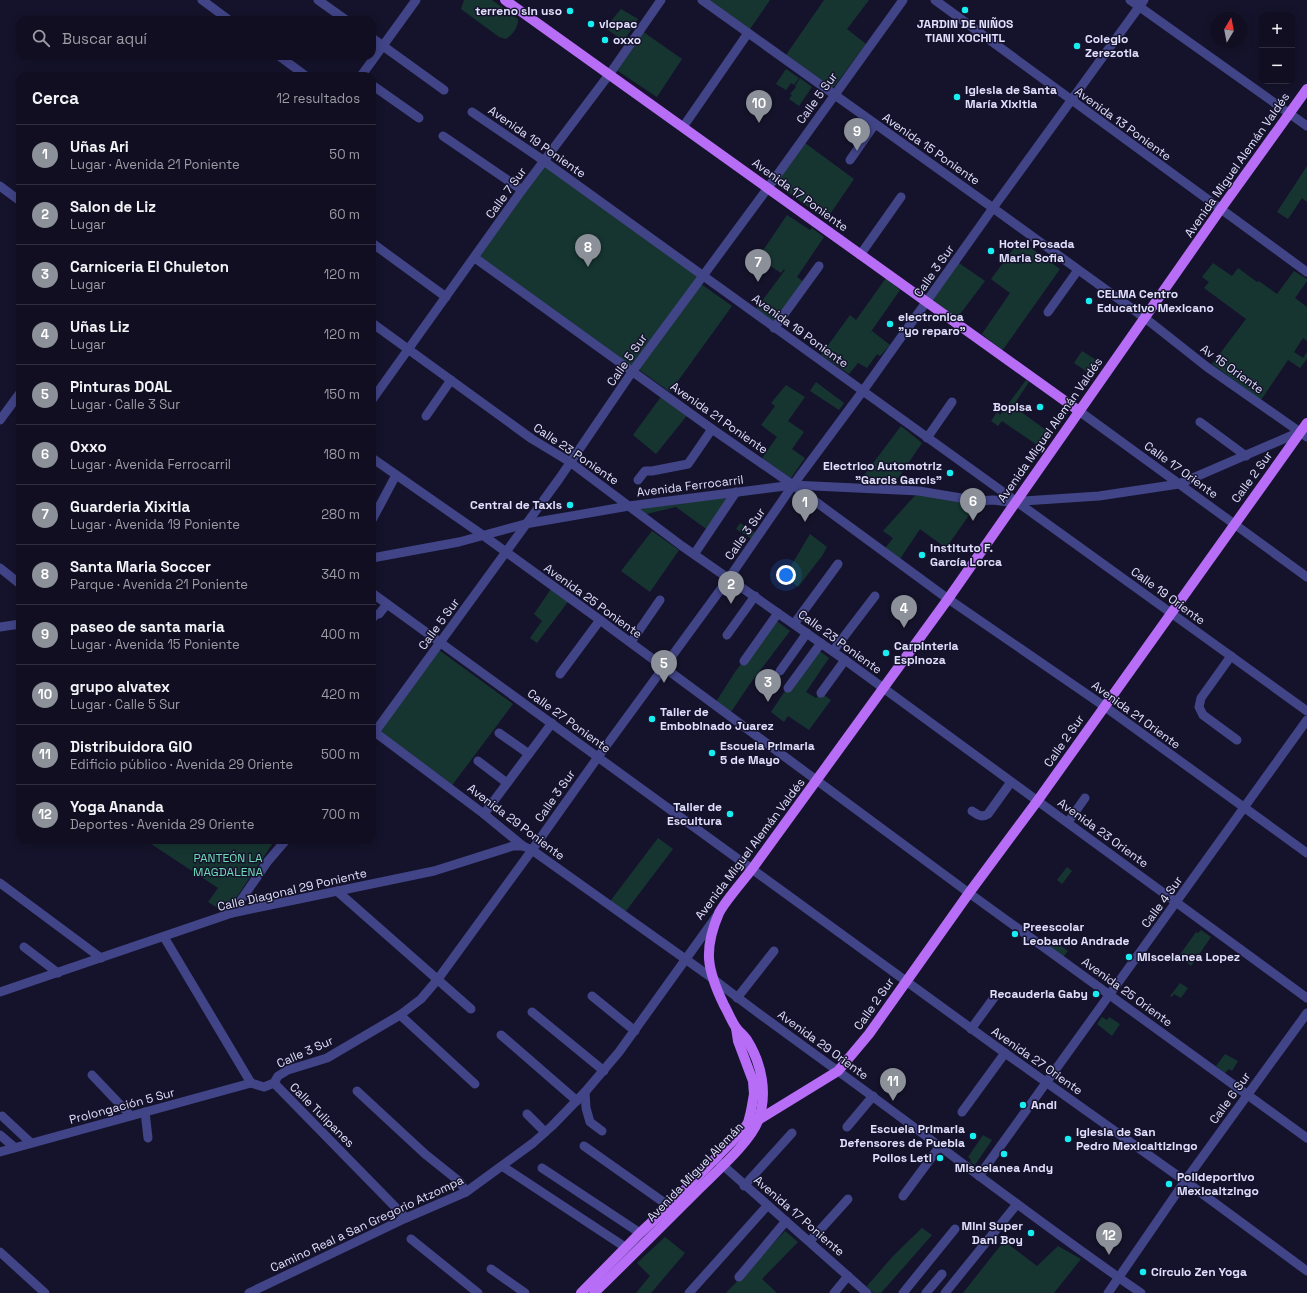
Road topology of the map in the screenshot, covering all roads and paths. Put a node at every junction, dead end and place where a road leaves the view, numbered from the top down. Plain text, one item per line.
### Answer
1 (202, 0) edge
2 (318, 0) edge
3 (416, 0) edge
4 (505, 0) edge
5 (661, 0) edge
6 (702, 0) edge
7 (903, 0) edge
8 (934, 0) edge
9 (1130, 0) edge
10 (1141, 3) edge
11 (224, 16) edge
12 (338, 16) edge
13 (748, 33) junction
14 (376, 41) edge
15 (382, 46) junction
16 (376, 55) edge
17 (284, 60) edge
18 (372, 60) edge
19 (301, 72) edge
20 (364, 72) edge
21 (609, 74) junction
22 (376, 88) edge
23 (1307, 89) edge
24 (444, 90) dead end
25 (834, 95) junction
26 (1071, 100) junction
27 (472, 112) dead end
28 (1290, 113) junction
29 (419, 118) dead end
30 (875, 124) junction
31 (1307, 126) edge
32 (683, 127) junction
33 (443, 136) dead end
34 (850, 160) dead end
35 (544, 161) junction
36 (0, 186) edge
37 (767, 188) junction
38 (522, 190) junction
39 (901, 197) dead end
40 (16, 198) edge
41 (993, 208) junction
42 (1220, 210) junction
43 (376, 246) edge
44 (860, 254) junction
45 (474, 258) junction
46 (819, 266) dead end
47 (1078, 270) junction
48 (1307, 272) edge
49 (702, 276) junction
50 (446, 297) junction
51 (927, 302) junction
52 (1048, 312) dead end
53 (1145, 318) junction
54 (376, 326) edge
55 (774, 328) junction
56 (409, 349) junction
57 (632, 372) junction
58 (451, 380) junction
59 (862, 392) junction
60 (376, 394) edge
61 (16, 399) edge
62 (952, 402) dead end
63 (1079, 411) junction
64 (426, 416) dead end
65 (0, 420) edge
66 (1200, 422) dead end
67 (1307, 423) edge
68 (712, 429) junction
69 (1305, 433) edge
70 (927, 438) junction
71 (1246, 456) junction
72 (376, 461) edge
73 (570, 462) junction
74 (396, 475) junction
75 (638, 480) dead end
76 (1179, 484) junction
77 (793, 485) junction
78 (736, 492) junction
79 (1015, 502) junction
80 (629, 506) junction
81 (376, 512) edge
82 (525, 524) junction
83 (1234, 524) junction
84 (484, 536) junction
85 (505, 552) junction
86 (695, 553) junction
87 (376, 557) edge
88 (838, 564) dead end
89 (0, 568) edge
90 (1307, 577) edge
91 (729, 578) junction
92 (16, 581) edge
93 (376, 596) edge
94 (755, 596) junction
95 (875, 596) dead end
96 (948, 599) junction
97 (660, 600) dead end
98 (384, 602) junction
99 (376, 608) edge
100 (778, 613) junction
101 (1171, 613) junction
102 (600, 620) junction
103 (794, 624) junction
104 (16, 625) edge
105 (0, 627) edge
106 (807, 633) junction
107 (727, 635) dead end
108 (440, 642) junction
109 (631, 642) junction
110 (821, 643) junction
111 (833, 651) junction
112 (1231, 656) junction
113 (845, 660) junction
114 (744, 661) dead end
115 (664, 667) junction
116 (780, 671) dead end
117 (560, 674) dead end
118 (788, 688) dead end
119 (883, 688) junction
120 (821, 693) dead end
121 (1104, 706) junction
122 (1307, 711) edge
123 (1307, 720) edge
124 (552, 723) junction
125 (376, 728) edge
126 (500, 733) dead end
127 (376, 734) edge
128 (1237, 740) dead end
129 (529, 754) junction
130 (598, 757) junction
131 (478, 761) dead end
132 (817, 780) junction
133 (1011, 782) junction
134 (507, 783) junction
135 (1085, 798) dead end
136 (1038, 800) junction
137 (1244, 808) junction
138 (972, 811) dead end
139 (484, 814) junction
140 (1068, 822) junction
141 (283, 844) edge
142 (523, 846) junction
143 (532, 850) junction
144 (1307, 853) edge
145 (752, 869) junction
146 (0, 883) edge
147 (337, 891) junction
148 (969, 893) junction
149 (1176, 902) junction
150 (720, 911) junction
151 (232, 913) junction
152 (164, 937) junction
153 (24, 947) dead end
154 (774, 951) dead end
155 (101, 958) junction
156 (685, 959) junction
157 (58, 973) junction
158 (712, 978) junction
159 (438, 979) junction
160 (906, 981) junction
161 (0, 992) edge
162 (1111, 994) junction
163 (996, 995) dead end
164 (592, 996) dead end
165 (737, 998) junction
166 (1307, 998) edge
167 (471, 1009) dead end
168 (532, 1012) dead end
169 (1307, 1013) edge
170 (400, 1015) junction
171 (736, 1028) junction
172 (971, 1029) junction
173 (635, 1031) junction
174 (501, 1035) dead end
175 (1005, 1053) junction
176 (604, 1071) junction
177 (838, 1071) junction
178 (92, 1075) dead end
179 (251, 1083) junction
180 (274, 1083) junction
181 (1047, 1083) junction
182 (475, 1084) dead end
183 (357, 1091) dead end
184 (585, 1092) junction
185 (1247, 1094) junction
186 (873, 1096) junction
187 (577, 1100) junction
188 (145, 1112) junction
189 (962, 1112) dead end
190 (527, 1114) dead end
191 (130, 1115) junction
192 (2, 1116) dead end
193 (758, 1120) junction
194 (748, 1123) junction
195 (847, 1127) dead end
196 (602, 1131) dead end
197 (546, 1132) junction
198 (792, 1133) dead end
199 (0, 1135) edge
200 (148, 1138) dead end
201 (1307, 1138) edge
202 (31, 1143) junction
203 (584, 1146) dead end
204 (940, 1146) junction
205 (14, 1147) junction
206 (0, 1152) edge
207 (719, 1162) junction
208 (502, 1166) junction
209 (542, 1168) dead end
210 (979, 1176) junction
211 (1185, 1181) junction
212 (744, 1186) junction
213 (466, 1192) junction
214 (904, 1196) dead end
215 (848, 1199) dead end
216 (1017, 1204) junction
217 (669, 1206) junction
218 (767, 1206) junction
219 (406, 1218) junction
220 (786, 1221) junction
221 (955, 1229) dead end
222 (640, 1233) junction
223 (411, 1239) dead end
224 (810, 1241) junction
225 (625, 1247) junction
226 (0, 1252) edge
227 (491, 1269) dead end
228 (1307, 1271) edge
229 (942, 1274) dead end
230 (848, 1276) junction
231 (739, 1277) dead end
232 (1119, 1278) junction
233 (864, 1292) edge
234 (45, 1293) edge
235 (249, 1293) edge
236 (478, 1293) edge
237 (525, 1293) edge
238 (581, 1293) edge
239 (594, 1293) edge
240 (689, 1293) edge
241 (834, 1293) edge
242 (903, 1293) edge
243 (926, 1293) edge
244 (945, 1293) edge
245 (1108, 1293) edge
246 (1142, 1293) edge

1 - 11 street
2 - 12 street
3 - 15 street
4 - 21 main road, Avenida 17 Poniente
5 - 21 street, Calle 7 Sur
6 - 13 street, Avenida 15 Poniente
7 - 25 street, Calle 5 Sur
8 - 26 street, Avenida 13 Poniente
9 - 10 street
10 - 26 street, Calle 3 Sur
10 - 28 street
13 - 25 street, Avenida 15 Poniente
13 - 32 street
14 - 15 street
15 - 16 street
15 - 24 street
17 - 19 street
18 - 20 street
21 - 32 main road, Avenida 17 Poniente
21 - 35 street, Calle 7 Sur
22 - 29 street
23 - 28 main road, Avenida Miguel Alemán Valdés
25 - 30 street, Avenida 15 Poniente
25 - 37 street, Calle 5 Sur
26 - 41 street, Calle 3 Sur
26 - 42 street, Avenida 13 Poniente
27 - 35 street, Avenida 19 Poniente
28 - 31 street
28 - 42 main road, Avenida Miguel Alemán Valdés
30 - 34 street
30 - 41 street, Avenida 15 Poniente
32 - 37 main road, Avenida 17 Poniente
33 - 38 street
35 - 38 street, Calle 7 Sur
35 - 49 street, Avenida 19 Poniente
36 - 40 street
37 - 44 main road, Avenida 17 Poniente
37 - 49 street, Calle 5 Sur
38 - 45 street, Calle 7 Sur
39 - 44 street
41 - 47 street, Avenida 15 Poniente
41 - 51 street, Calle 3 Sur
42 - 48 street, Avenida 13 Poniente
42 - 53 main road, Avenida Miguel Alemán Valdés
43 - 50 street
44 - 51 main road, Avenida 17 Poniente
45 - 50 street, Calle 7 Sur
45 - 57 street, Avenida 21 Poniente
46 - 55 street
47 - 52 street
47 - 53 street, Avenida 15 Poniente
49 - 55 street, Avenida 19 Poniente
49 - 57 street, Calle 5 Sur
50 - 56 street, Calle 7 Sur
51 - 59 street, Calle 3 Sur
51 - 63 main road, Avenida 17 Poniente
53 - 63 main road, Avenida Miguel Alemán Valdés
53 - 69 street, Av 15 Oriente
54 - 56 street, Calle 23 Poniente
55 - 59 street, Avenida 19 Poniente
56 - 58 street, Calle 23 Poniente
56 - 60 street, Calle 7 Sur
57 - 68 street, Avenida 21 Poniente
57 - 73 street, Calle 5 Sur
58 - 64 street
58 - 73 street, Calle 23 Poniente
59 - 70 street, Avenida 19 Poniente
59 - 77 street, Calle 3 Sur
61 - 65 street
62 - 70 street
63 - 76 street, Calle 17 Oriente
63 - 79 main road, Avenida Miguel Alemán Valdés
66 - 71 street
67 - 69 main road, Calle 2 Sur
68 - 75 street
68 - 77 street, Avenida 21 Poniente
69 - 71 street, Avenida Ferrocarril
69 - 83 main road, Calle 2 Sur
70 - 79 street, Avenida 19 Poniente
71 - 76 street, Avenida Ferrocarril
72 - 74 street, Avenida 25 Poniente
73 - 80 street, Calle 23 Poniente
73 - 82 street, Calle 5 Sur
74 - 81 street
74 - 84 street, Avenida 25 Poniente
76 - 79 street, Avenida Ferrocarril
76 - 83 street, Calle 17 Oriente
77 - 78 street, Avenida Ferrocarril
77 - 79 street, Avenida Ferrocarril
77 - 91 street, Calle 3 Sur
77 - 96 street, Avenida 21 Poniente
78 - 80 street, Avenida Ferrocarril
78 - 86 street
79 - 96 main road, Avenida Miguel Alemán Valdés
79 - 101 street, Calle 19 Oriente
80 - 82 street, Avenida Ferrocarril
80 - 86 street, Calle 23 Poniente
82 - 84 street, Avenida Ferrocarril
82 - 85 street, Calle 5 Sur
83 - 90 street, Calle 17 Oriente
83 - 101 main road, Calle 2 Sur
84 - 85 street, Avenida 25 Poniente
84 - 87 street, Avenida Ferrocarril
85 - 102 street, Avenida 25 Poniente
85 - 108 street, Calle 5 Sur
86 - 91 street, Calle 23 Poniente
88 - 103 street
89 - 92 street
91 - 94 street, Calle 23 Poniente
91 - 115 street, Calle 3 Sur
93 - 98 street, Calle 27 Poniente
94 - 100 street, Calle 23 Poniente
94 - 107 street
95 - 111 street
96 - 119 main road, Avenida Miguel Alemán Valdés
96 - 121 street, Avenida 21 Oriente
97 - 109 street
98 - 99 street
98 - 108 street, Calle 27 Poniente
100 - 103 street, Calle 23 Poniente
100 - 114 street
101 - 112 street, Calle 19 Oriente
101 - 121 main road, Calle 2 Sur
102 - 109 street, Avenida 25 Poniente
102 - 117 street
103 - 106 street, Calle 23 Poniente
104 - 105 street
106 - 110 street, Calle 23 Poniente
106 - 116 street
108 - 124 street, Calle 27 Poniente
108 - 125 street, Calle 5 Sur
109 - 115 street, Avenida 25 Poniente
110 - 111 street, Calle 23 Poniente
110 - 118 street
111 - 113 street, Calle 23 Poniente
112 - 122 street, Calle 19 Oriente
112 - 128 street
113 - 119 street, Calle 23 Poniente
113 - 120 street
115 - 130 street, Calle 3 Sur
115 - 132 street, Avenida 25 Poniente
119 - 132 main road, Avenida Miguel Alemán Valdés
119 - 133 street, Avenida 23 Oriente
121 - 136 main road, Calle 2 Sur
121 - 137 street, Avenida 21 Oriente
123 - 137 street, Calle 4 Sur
124 - 129 street
124 - 130 street, Calle 27 Poniente
126 - 129 street
127 - 139 street, Avenida 29 Poniente
129 - 134 street
130 - 143 street, Calle 3 Sur
130 - 145 street, Calle 27 Poniente
131 - 134 street
132 - 145 main road, Avenida Miguel Alemán Valdés
132 - 148 street, Avenida 25 Oriente
133 - 136 street, Avenida 23 Oriente
133 - 138 street
134 - 139 street
135 - 140 street
136 - 140 street, Avenida 23 Oriente
136 - 148 main road, Calle 2 Sur
137 - 144 street, Avenida 21 Oriente
137 - 149 street, Calle 4 Sur
139 - 142 street, Avenida 29 Poniente
140 - 149 street, Avenida 23 Oriente
141 - 151 street
142 - 143 street, Avenida 29 Poniente
142 - 147 street, Calle Diagonal 29 Poniente
143 - 156 street, Avenida 29 Poniente
143 - 159 street, Calle 3 Sur
145 - 150 main road, Avenida Miguel Alemán Valdés
145 - 160 street, Avenida 27 Oriente
146 - 155 street
147 - 151 street, Calle Diagonal 29 Poniente
147 - 159 street
148 - 160 main road, Calle 2 Sur
148 - 162 street, Avenida 25 Oriente
149 - 162 street, Calle 4 Sur
149 - 166 street, Avenida 23 Oriente
150 - 156 street, Avenida Miguel Alemán Valdés
150 - 158 main road, Avenida Miguel Alemán
151 - 152 street, Calle Diagonal 29 Poniente
152 - 155 street, Calle Diagonal 29 Poniente
152 - 179 street
153 - 157 street
154 - 165 street
155 - 157 street, Calle Diagonal 29 Poniente
156 - 158 street, Avenida 29 Oriente
156 - 173 street, Camino Real a San Gregorio Atzompa
157 - 161 street, Calle Diagonal 29 Poniente
158 - 165 street, Avenida 29 Oriente
158 - 171 main road, Avenida Miguel Alemán
159 - 167 street
159 - 170 street, Calle 3 Sur
160 - 172 street, Avenida 27 Oriente
160 - 177 main road, Calle 2 Sur
162 - 181 street, Calle 4 Sur
162 - 185 street, Avenida 25 Oriente
163 - 172 street
164 - 173 street
165 - 177 street, Avenida 29 Oriente
168 - 176 street
169 - 185 street, Calle 6 Sur
170 - 180 street, Calle 3 Sur
170 - 182 street
171 - 193 main road, Avenida Miguel Alemán
171 - 194 main road, Avenida Miguel Alemán
172 - 175 street, Avenida 27 Oriente
173 - 176 street, Camino Real a San Gregorio Atzompa
174 - 187 street
175 - 181 street, Avenida 27 Oriente
175 - 189 street
176 - 184 street, Camino Real a San Gregorio Atzompa
177 - 186 street, Avenida 29 Oriente
177 - 193 main road, Calle 2 Sur
178 - 191 street
179 - 180 street, Calle Tulipanes
179 - 188 street, Prolongación 5 Sur
180 - 219 street, Calle Tulipanes
181 - 210 street, Calle 4 Sur
181 - 211 street, Avenida 27 Oriente
183 - 213 street
184 - 187 street, Camino Real a San Gregorio Atzompa
184 - 196 street
185 - 201 street, Avenida 25 Oriente
185 - 211 street, Calle 6 Sur
186 - 195 street
186 - 204 street, Avenida 29 Oriente
187 - 197 street, Camino Real a San Gregorio Atzompa
188 - 191 street, Prolongación 5 Sur
188 - 200 street
190 - 197 street
191 - 202 street, Prolongación 5 Sur
192 - 202 street
193 - 194 main road, Calle 2 Sur
193 - 207 main road, Avenida Miguel Alemán
194 - 207 main road, Avenida Miguel Alemán
197 - 208 street, Camino Real a San Gregorio Atzompa
198 - 212 street
199 - 205 street
202 - 205 street, Prolongación 5 Sur
203 - 217 street
204 - 210 street, Avenida 29 Oriente
204 - 214 street
205 - 206 street, Prolongación 5 Sur
207 - 212 street, Avenida 17 Poniente
207 - 217 main road, Avenida Miguel Alemán
207 - 239 main road, Avenida Miguel Alemán
208 - 213 street, Camino Real a San Gregorio Atzompa
208 - 225 street
209 - 222 street
210 - 216 street, Avenida 29 Oriente
211 - 228 street, Avenida 27 Oriente
211 - 232 street, Calle 6 Sur
212 - 218 street, Avenida 17 Poniente
213 - 219 street, Camino Real a San Gregorio Atzompa
215 - 224 street
216 - 232 street, Avenida 29 Oriente
216 - 244 street
217 - 222 main road, Avenida Miguel Alemán
218 - 220 street, Avenida 17 Poniente
218 - 240 street
219 - 235 street, Camino Real a San Gregorio Atzompa
220 - 224 street, Avenida 17 Poniente
220 - 231 street
221 - 242 street
222 - 225 main road, Avenida Miguel Alemán
223 - 236 street
224 - 230 street, Avenida 17 Poniente
225 - 238 main road, Avenida Miguel Alemán
226 - 234 street
227 - 237 street
229 - 243 street
230 - 233 street, Avenida 17 Poniente
230 - 241 street
232 - 245 street, Calle 6 Sur
232 - 246 street, Avenida 29 Oriente

